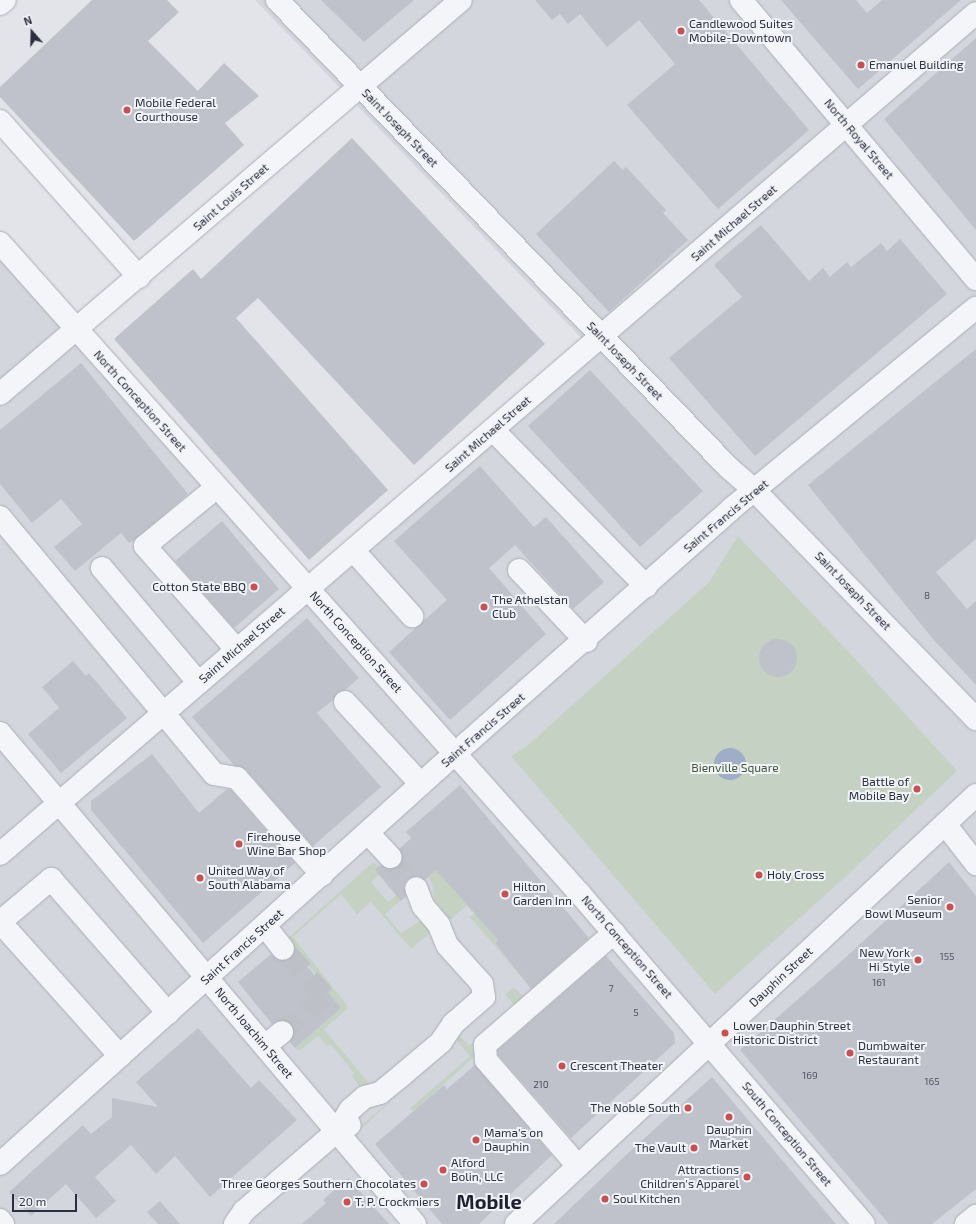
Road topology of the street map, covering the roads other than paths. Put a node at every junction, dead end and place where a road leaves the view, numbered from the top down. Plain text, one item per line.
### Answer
1 (5, 0) edge
2 (277, 0) edge
3 (461, 0) edge
4 (741, 0) edge
5 (0, 4) edge
6 (976, 13) edge
7 (359, 86) junction
8 (0, 122) edge
9 (847, 125) junction
10 (0, 243) edge
11 (139, 276) junction
12 (976, 279) edge
13 (976, 308) edge
14 (76, 329) junction
15 (602, 337) junction
16 (0, 394) edge
17 (493, 430) junction
18 (217, 487) junction
19 (755, 490) junction
20 (0, 517) edge
21 (353, 550) junction
22 (102, 568) dead end
23 (519, 570) dead end
24 (646, 586) junction
25 (307, 588) junction
26 (412, 616) dead end
27 (586, 641) junction
28 (237, 650) junction
29 (198, 683) junction
30 (345, 702) dead end
31 (164, 713) junction
32 (976, 718) edge
33 (0, 733) edge
34 (455, 754) junction
35 (421, 784) junction
36 (976, 795) edge
37 (60, 803) junction
38 (945, 824) junction
39 (368, 833) junction
40 (0, 854) edge
41 (390, 857) tunnel mouth
42 (976, 864) edge
43 (322, 875) junction
44 (416, 888) tunnel mouth
45 (265, 926) junction
46 (614, 933) junction
47 (284, 949) tunnel mouth
48 (207, 978) junction
49 (168, 1013) junction
50 (282, 1032) tunnel mouth
51 (710, 1043) junction
52 (265, 1046) junction
53 (120, 1056) junction
54 (337, 1131) junction
55 (0, 1164) edge
56 (578, 1166) junction
57 (976, 1216) edge
58 (0, 1220) edge
59 (3, 1224) edge
60 (235, 1224) edge
61 (415, 1224) edge
62 (516, 1224) edge
63 (864, 1224) edge
64 (966, 1224) edge

1 - 5 street
2 - 7 street, Saint Joseph Street
3 - 7 street, Saint Louis Street
4 - 9 street, North Royal Street
6 - 9 street, Saint Michael Street
7 - 11 street, Saint Louis Street
7 - 15 street, Saint Joseph Street
8 - 11 street
9 - 12 street, North Royal Street
9 - 15 street, Saint Michael Street
10 - 14 street, North Conception Street
11 - 14 street, Saint Louis Street
13 - 19 street, Saint Francis Street
14 - 16 street, Saint Louis Street
14 - 18 street, North Conception Street
15 - 17 street, Saint Michael Street
15 - 19 street, Saint Joseph Street
17 - 21 street, Saint Michael Street
17 - 24 street
18 - 25 street, North Conception Street
18 - 28 street
19 - 24 street, Saint Francis Street
19 - 32 street, Saint Joseph Street
20 - 31 street
21 - 25 street, Saint Michael Street
21 - 26 street
22 - 29 street
23 - 27 street
24 - 27 street, Saint Francis Street
25 - 28 street, Saint Michael Street
25 - 34 street, North Conception Street
27 - 34 street, Saint Francis Street
28 - 29 street, Saint Michael Street
29 - 31 street, Saint Michael Street
30 - 35 street
31 - 37 street, Saint Michael Street
31 - 43 street
33 - 37 street, North Joachim Street
34 - 35 street, Saint Francis Street
34 - 46 street, North Conception Street
35 - 39 street, Saint Francis Street
36 - 38 street, Dauphin Street
37 - 40 street, Saint Michael Street
37 - 48 street, North Joachim Street
38 - 42 street
38 - 51 street, Dauphin Street
39 - 41 street
39 - 43 street, Saint Francis Street
43 - 45 street, Saint Francis Street
44 - 54 street
45 - 47 street
45 - 48 street, Saint Francis Street
46 - 51 street, North Conception Street
46 - 56 street
48 - 49 street, Saint Francis Street
48 - 52 street, North Joachim Street
49 - 53 street, Saint Francis Street
49 - 53 street
50 - 52 street
51 - 56 street, Dauphin Street
51 - 63 street, South Conception Street
52 - 54 street, North Joachim Street
53 - 55 street, Saint Francis Street
54 - 60 street
54 - 61 street, North Joachim Street
56 - 62 street, Dauphin Street
57 - 64 street
58 - 59 street

